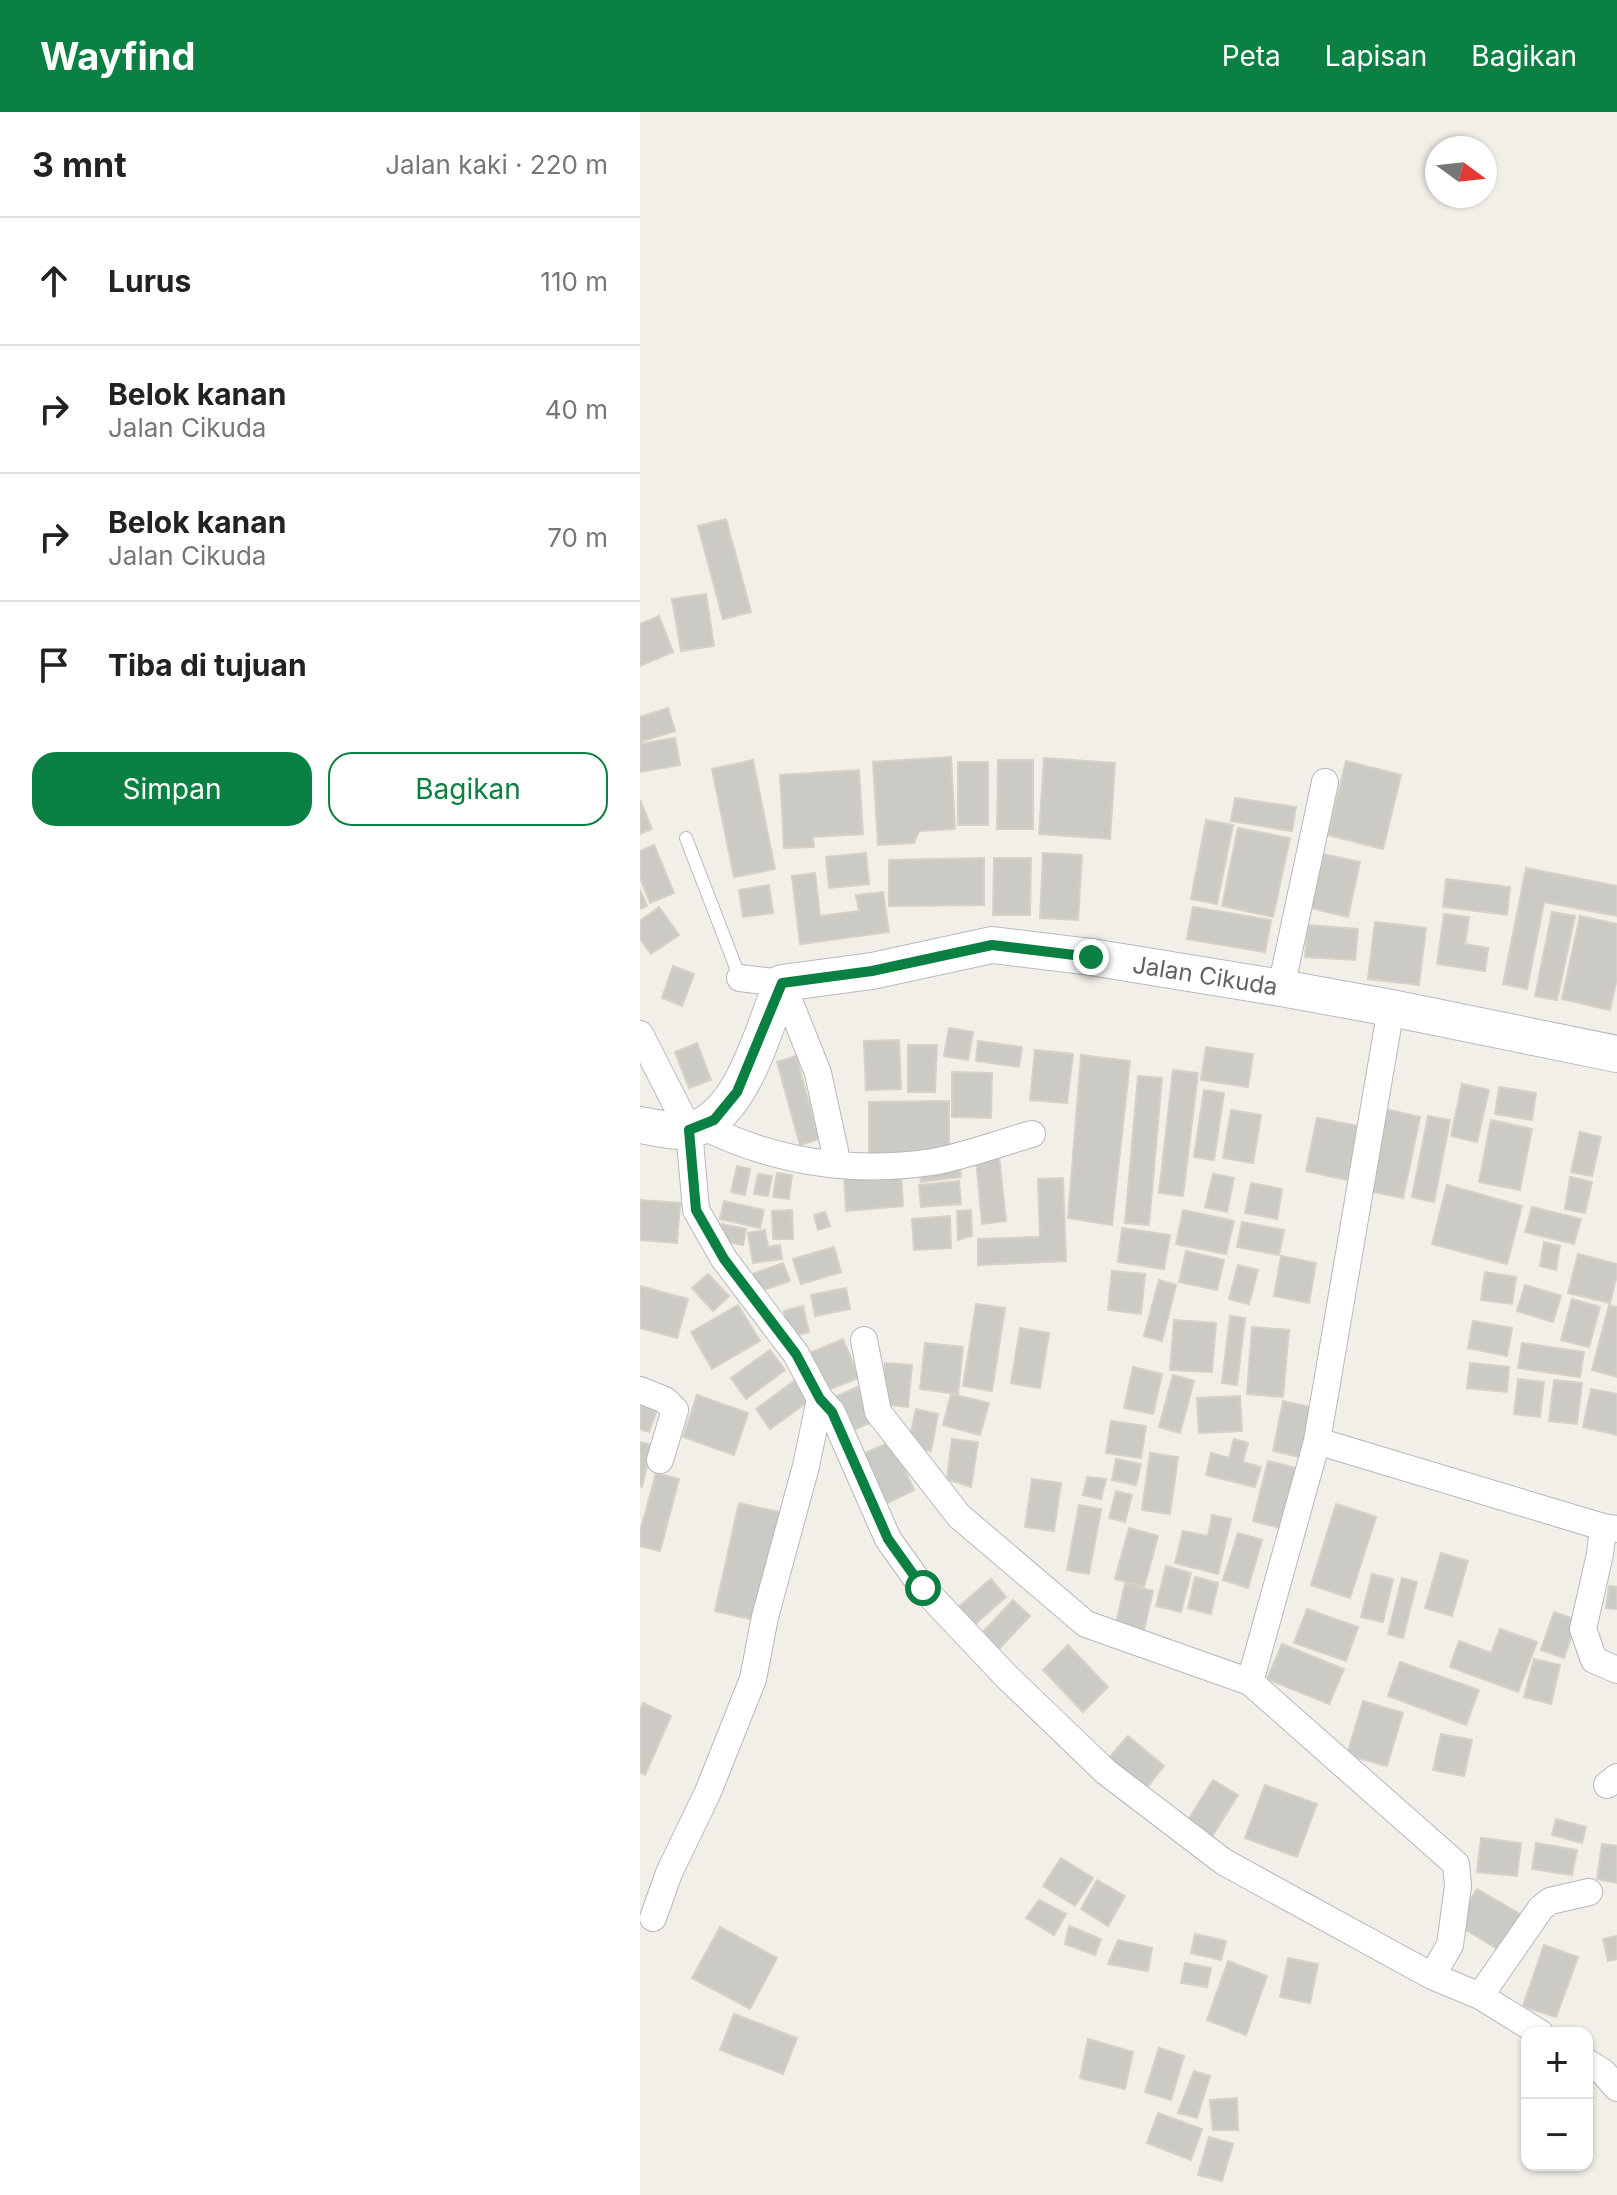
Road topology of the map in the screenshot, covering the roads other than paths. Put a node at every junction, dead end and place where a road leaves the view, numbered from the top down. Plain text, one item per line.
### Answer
1 (1325, 782) dead end
2 (686, 838) dead end
3 (740, 978) joint
4 (782, 983) junction
5 (1281, 988) junction
6 (1391, 1008) junction
7 (640, 1034) edge
8 (1617, 1054) edge
9 (640, 1125) edge
10 (695, 1128) junction
11 (1032, 1134) dead end
12 (835, 1151) dead end
13 (864, 1340) dead end
14 (640, 1390) edge
15 (820, 1399) junction
16 (1317, 1441) junction
17 (660, 1460) dead end
18 (1610, 1528) edge
19 (1617, 1670) edge
20 (1250, 1682) junction
21 (1589, 1892) dead end
22 (653, 1918) dead end
23 (1432, 1976) junction
24 (1480, 1996) junction
25 (1530, 2027) edge
26 (1593, 2066) edge
27 (1617, 2088) edge

1 - 5 street
2 - 3 lane
3 - 4 street
4 - 5 street, Jalan Cikuda
4 - 10 street
4 - 12 street
5 - 6 street, Jalan Cikuda
6 - 8 street, Jalan Cikuda
6 - 16 street
7 - 10 street
9 - 10 street
10 - 11 street
10 - 15 street
13 - 20 street
14 - 17 street
15 - 22 street
15 - 23 street
16 - 18 street
16 - 20 street
18 - 19 street
20 - 23 street
21 - 24 street
23 - 24 street
24 - 25 street
26 - 27 street

